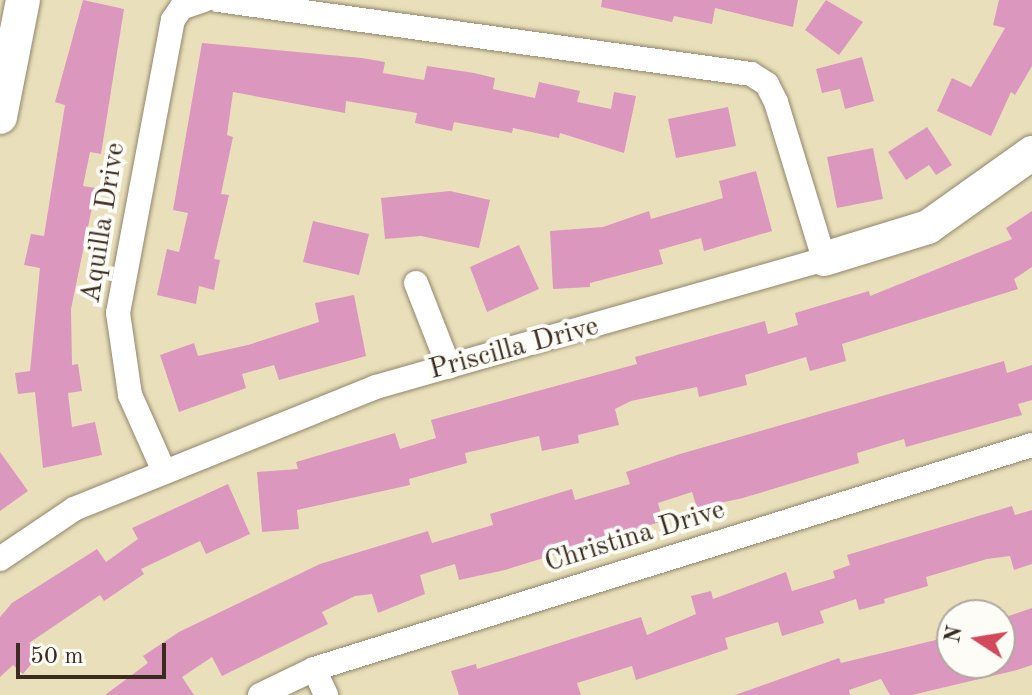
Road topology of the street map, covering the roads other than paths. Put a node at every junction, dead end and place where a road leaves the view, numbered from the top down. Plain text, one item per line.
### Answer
1 (23, 0) edge
2 (204, 0) edge
3 (218, 0) edge
4 (0, 117) edge
5 (1032, 153) edge
6 (824, 259) junction
7 (416, 283) dead end
8 (449, 367) junction
9 (1032, 445) edge
10 (163, 469) junction
11 (0, 559) edge
12 (314, 669) junction
13 (260, 695) edge
14 (326, 695) edge

1 - 4 street
2 - 10 street, Aquilla Drive
3 - 6 street
5 - 6 street, Priscilla Drive
6 - 8 street, Priscilla Drive
7 - 8 street
8 - 10 street, Priscilla Drive
9 - 12 street, Christina Drive
10 - 11 street, Priscilla Drive
12 - 13 street, Christina Drive
12 - 14 street

